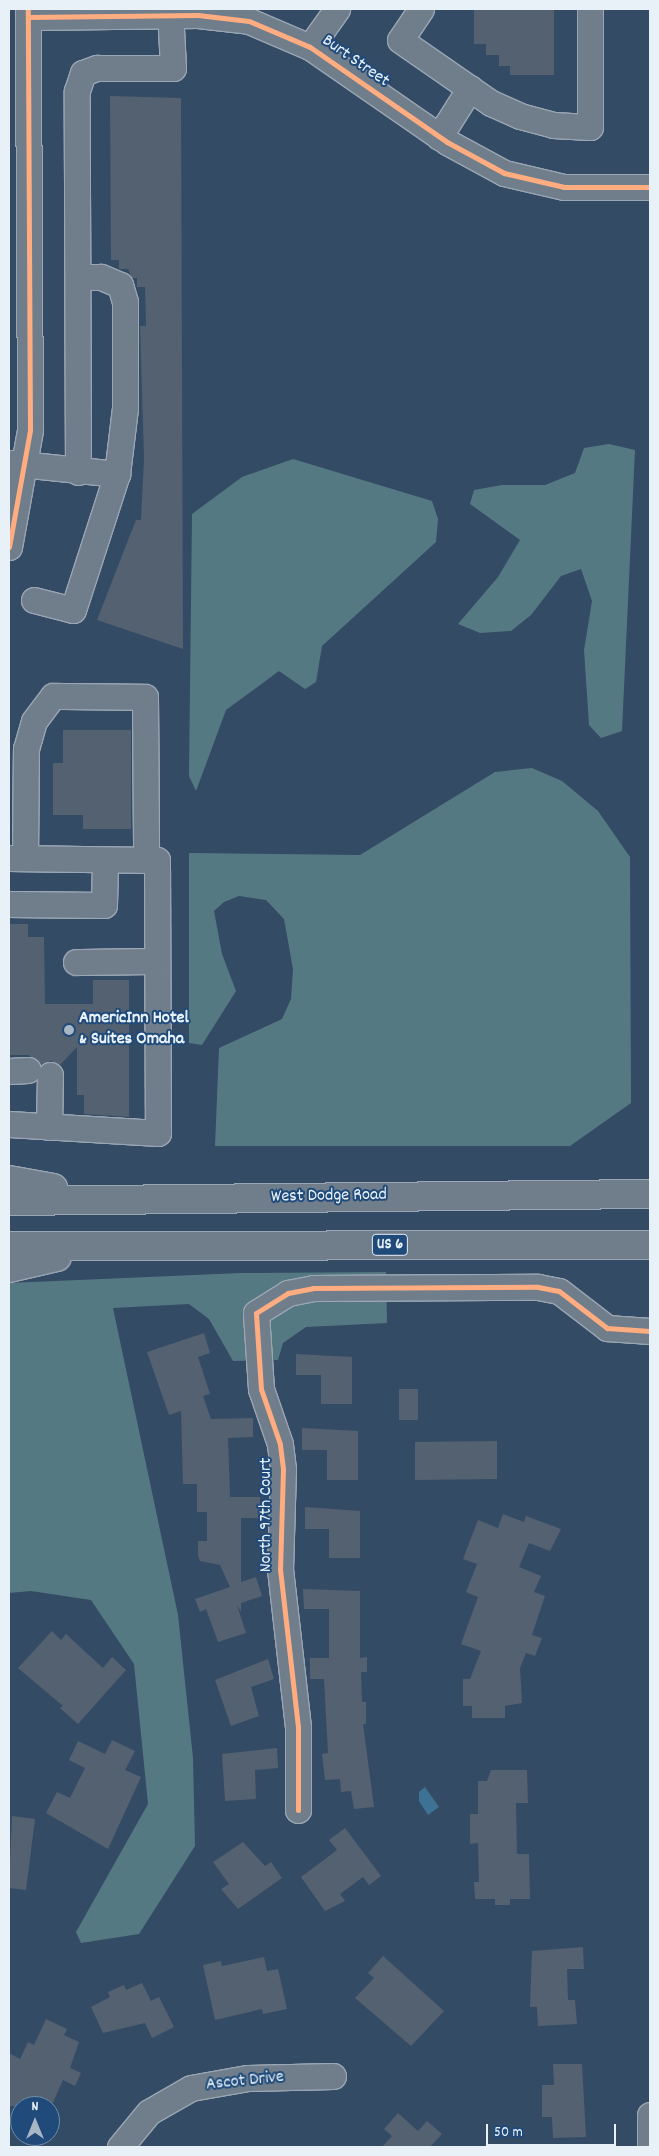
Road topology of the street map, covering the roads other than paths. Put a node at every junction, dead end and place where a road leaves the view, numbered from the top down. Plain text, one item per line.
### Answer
1 (336, 9) edge
2 (421, 9) edge
3 (590, 9) edge
4 (170, 12) edge
5 (222, 12) edge
6 (28, 13) edge
7 (310, 48) junction
8 (470, 88) junction
9 (440, 137) junction
10 (650, 187) edge
11 (78, 277) junction
12 (14, 467) edge
13 (78, 472) junction
14 (117, 474) junction
15 (9, 547) edge
16 (34, 600) dead end
17 (17, 858) edge
18 (105, 860) junction
19 (146, 860) junction
20 (9, 904) edge
21 (157, 961) junction
22 (76, 962) dead end
23 (29, 1072) edge
24 (9, 1124) edge
25 (49, 1126) junction
26 (9, 1180) edge
27 (650, 1194) edge
28 (131, 1199) junction
29 (9, 1201) edge
30 (650, 1245) edge
31 (9, 1246) edge
32 (130, 1246) junction
33 (9, 1268) edge
34 (650, 1332) edge
35 (298, 1810) dead end
36 (333, 2076) dead end
37 (650, 2115) edge
38 (120, 2147) edge
39 (650, 2147) edge

1 - 7 street
2 - 8 street
3 - 8 street
4 - 5 street, Burt Street
4 - 6 street, Burt Street
4 - 11 street
5 - 7 street, Burt Street
6 - 12 street
7 - 9 street, Burt Street
8 - 9 street
9 - 10 street, Burt Street
11 - 13 street
11 - 14 street
12 - 13 street
12 - 15 street
13 - 14 street
14 - 16 street
17 - 18 street
17 - 19 street
18 - 19 street
18 - 20 street
19 - 21 street
21 - 22 street
21 - 25 street
23 - 25 street
24 - 25 street
26 - 28 highway
27 - 28 highway, West Dodge Road
28 - 29 highway, West Dodge Road
30 - 32 highway, US 6
31 - 32 highway, US 6
32 - 33 highway
34 - 35 street, North 97th Court
36 - 38 street, Ascot Drive
37 - 39 street

